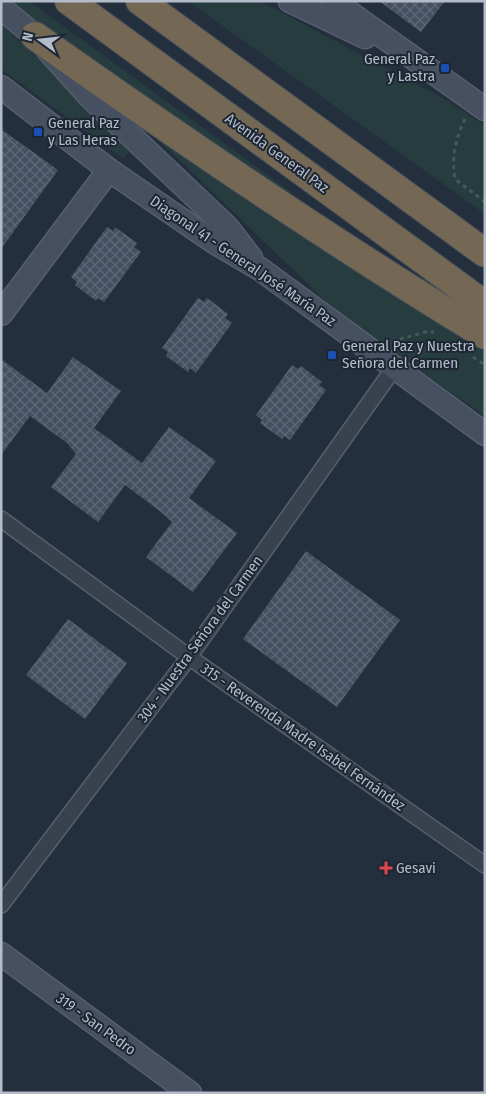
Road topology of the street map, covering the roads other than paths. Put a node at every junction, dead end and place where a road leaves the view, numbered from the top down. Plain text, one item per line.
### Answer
1 (69, 1) edge
2 (140, 1) edge
3 (290, 1) edge
4 (333, 1) edge
5 (1, 8) edge
6 (35, 36) junction
7 (412, 58) junction
8 (1, 87) edge
9 (479, 105) edge
10 (109, 170) junction
11 (485, 253) edge
12 (260, 269) junction
13 (485, 304) edge
14 (1, 314) edge
15 (485, 335) edge
16 (394, 368) junction
17 (485, 434) edge
18 (1, 519) edge
19 (189, 656) junction
20 (485, 865) edge
21 (1, 905) edge
22 (1, 954) edge
23 (190, 1093) edge

1 - 13 highway, Avenida General Paz
2 - 11 highway
3 - 7 street
4 - 7 street
5 - 6 street
6 - 12 street
6 - 15 highway
7 - 9 street
8 - 10 street, Diagonal 41 - General José María Paz
10 - 12 street, Diagonal 41 - General José María Paz
10 - 14 street
12 - 16 street, Diagonal 41 - General José María Paz
16 - 17 street, Diagonal 41 - General José María Paz
16 - 19 street, 304 - Nuestra Señora del Carmen
18 - 19 street, 315 - Reverenda Madre Isabel Fernández
19 - 20 street, 315 - Reverenda Madre Isabel Fernández
19 - 21 street, 304 - Nuestra Señora del Carmen
22 - 23 street, 319 - San Pedro

